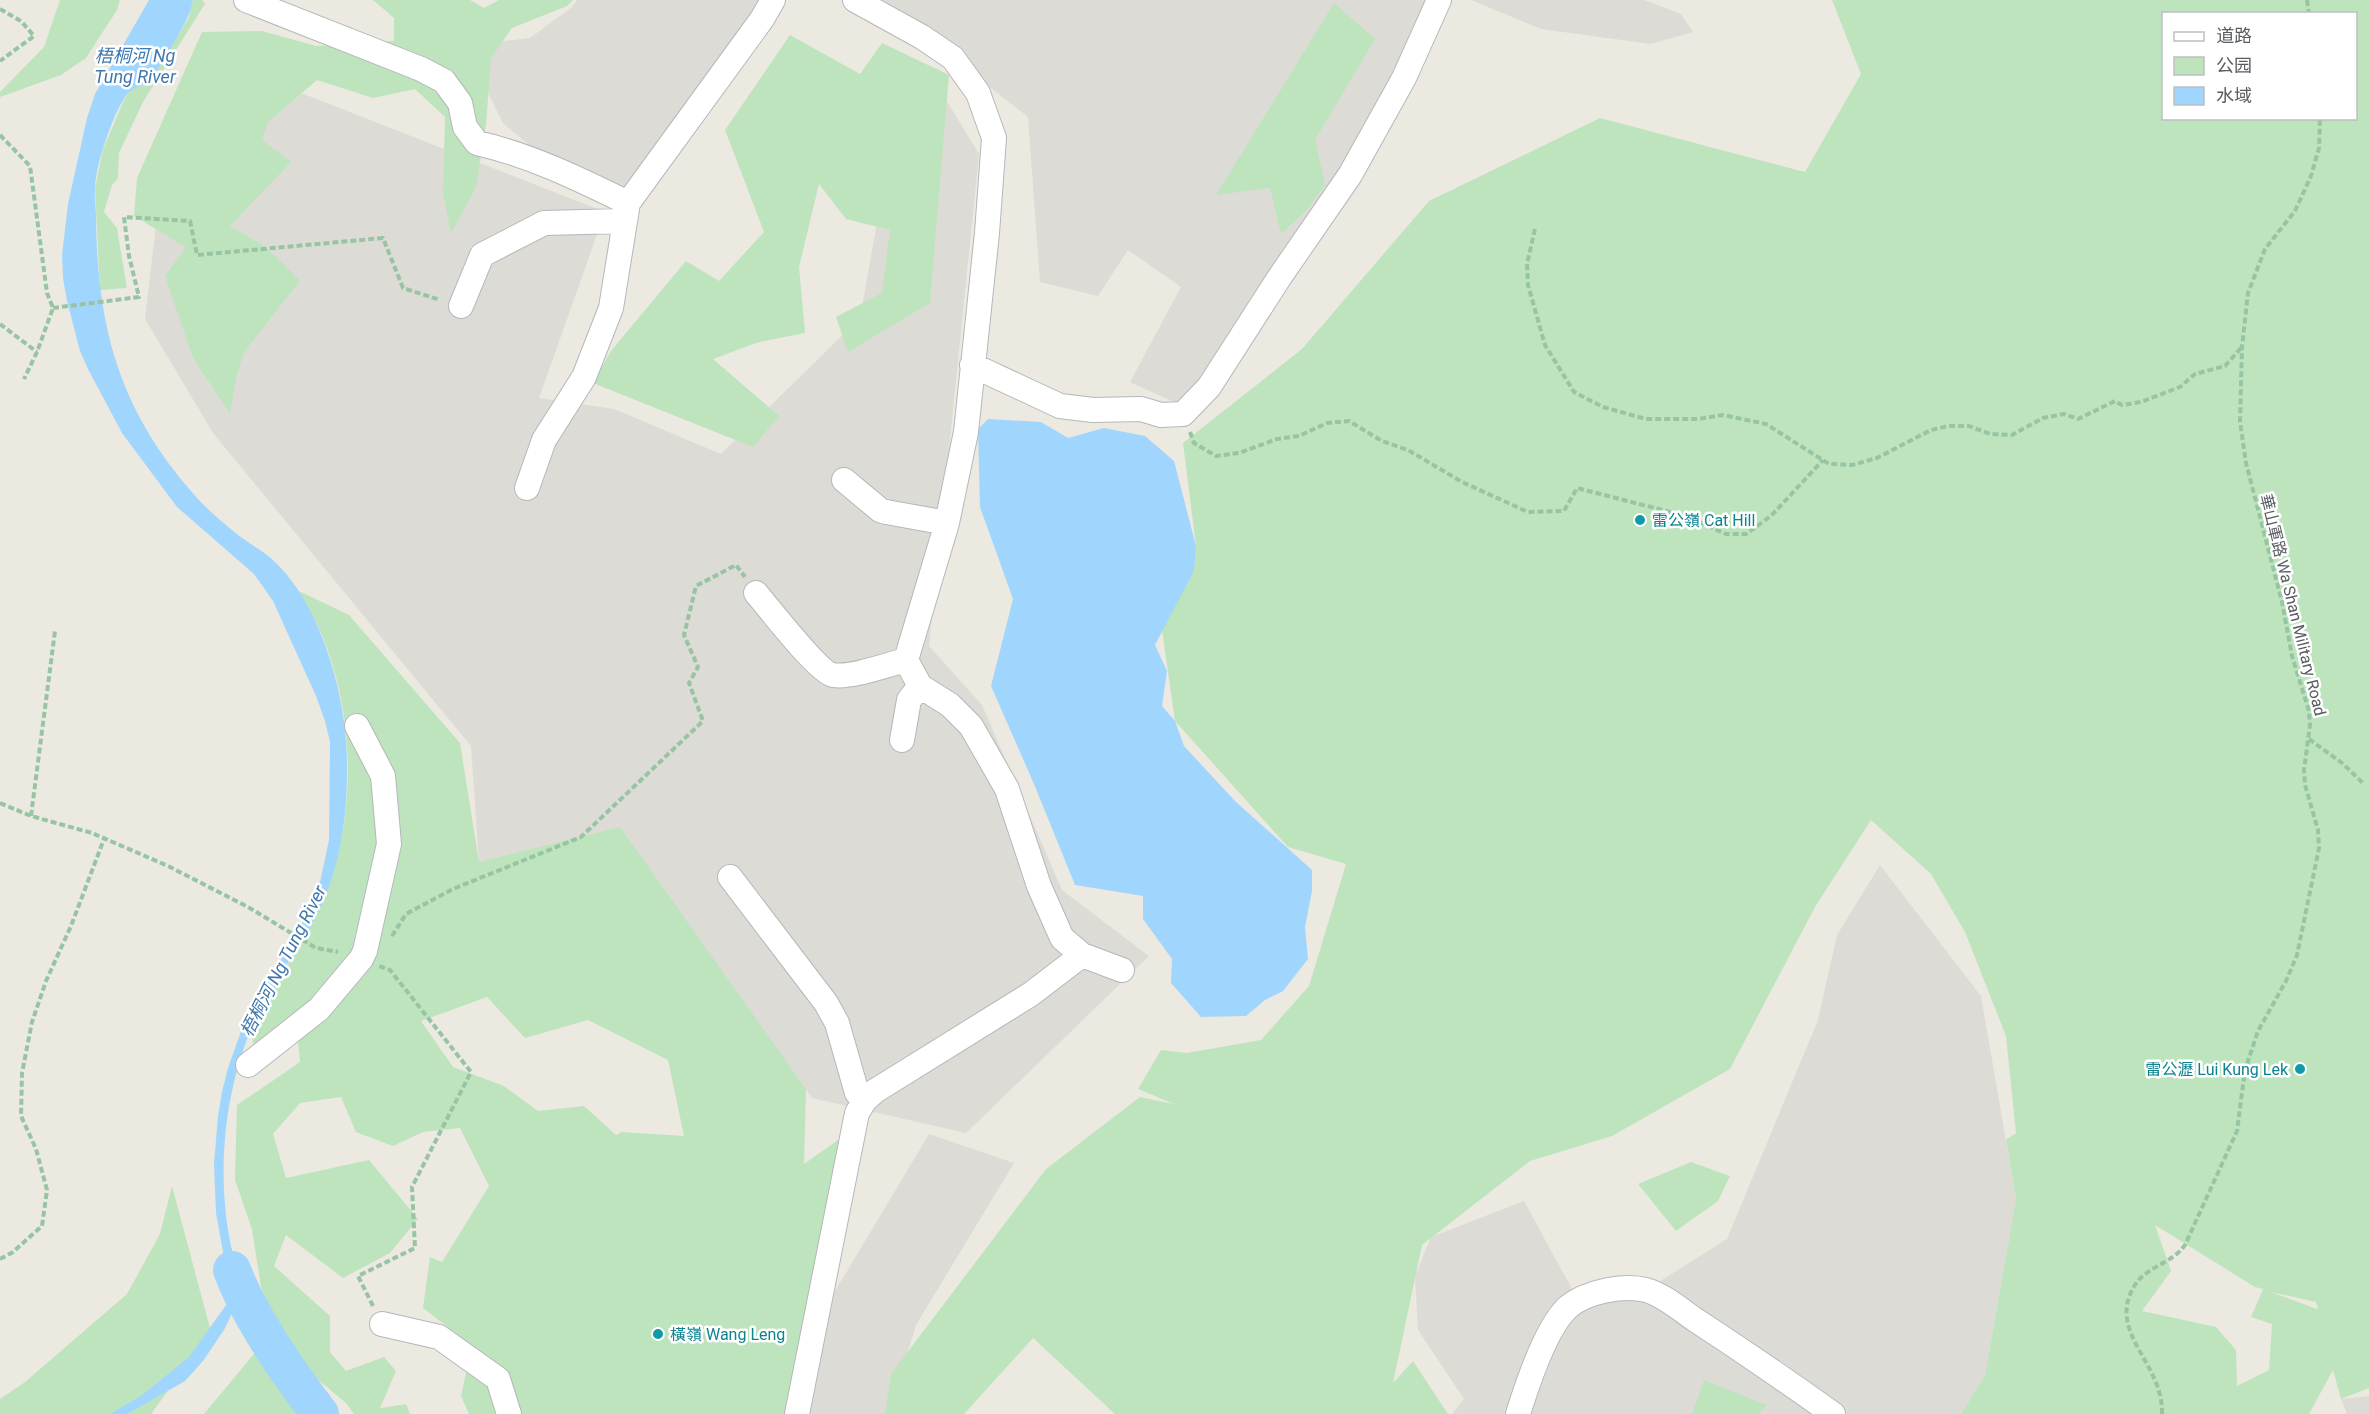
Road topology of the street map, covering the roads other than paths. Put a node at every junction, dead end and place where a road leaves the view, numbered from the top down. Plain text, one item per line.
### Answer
1 (246, 0) edge
2 (773, 0) edge
3 (855, 0) edge
4 (1439, 0) edge
5 (626, 212) junction
6 (461, 306) road end
7 (972, 365) junction
8 (844, 480) dead end
9 (527, 489) dead end
10 (947, 523) junction
11 (756, 593) road end
12 (906, 660) junction
13 (920, 686) junction
14 (357, 726) dead end
15 (902, 740) dead end
16 (730, 877) dead end
17 (1082, 955) junction
18 (1122, 970) dead end
19 (248, 1065) dead end
20 (865, 1100) junction
21 (382, 1324) road end
22 (509, 1414) edge
23 (797, 1414) edge
24 (1518, 1414) edge
25 (1833, 1414) edge

1 - 5 street
2 - 5 street
3 - 7 street
4 - 7 street
5 - 6 street
5 - 9 street
7 - 10 street
8 - 10 street
10 - 12 street
11 - 12 street
12 - 13 street
13 - 15 street
13 - 17 street
14 - 19 street
16 - 20 street
17 - 18 street
17 - 20 street
20 - 23 street
21 - 22 street
24 - 25 street

